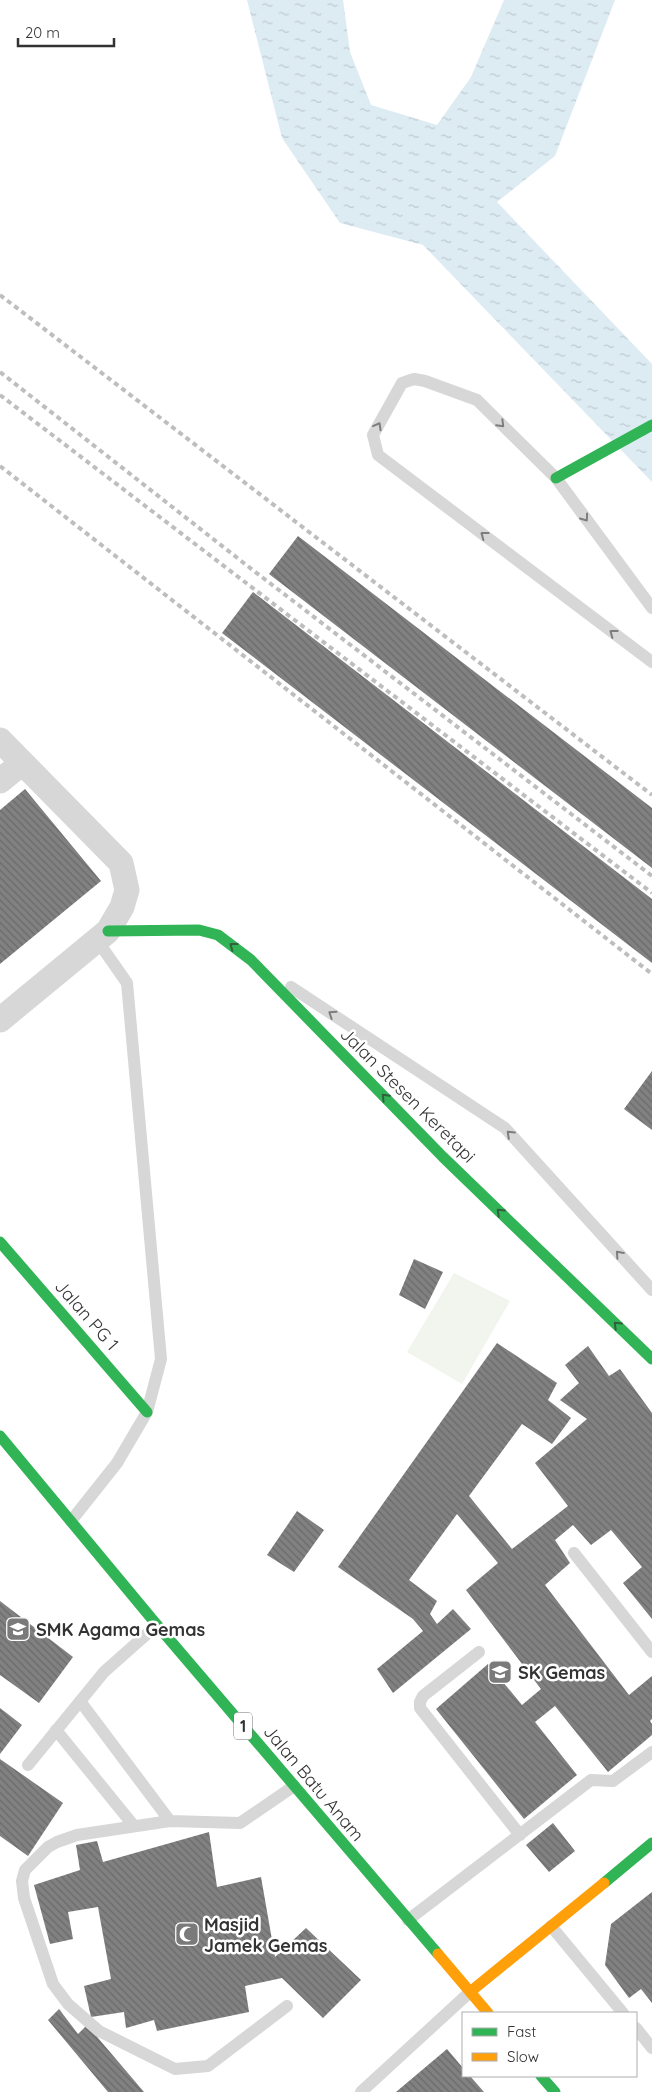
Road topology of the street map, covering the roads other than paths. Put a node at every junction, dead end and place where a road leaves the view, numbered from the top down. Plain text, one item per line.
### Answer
1 (652, 425) edge
2 (556, 478) junction
3 (652, 608) edge
4 (652, 662) edge
5 (0, 740) edge
6 (22, 762) junction
7 (0, 781) edge
8 (102, 936) junction
9 (251, 960) junction
10 (0, 1020) edge
11 (0, 1242) edge
12 (652, 1290) edge
13 (652, 1359) edge
14 (147, 1412) junction
15 (0, 1436) edge
16 (71, 1521) junction
17 (574, 1553) dead end
18 (157, 1625) junction
19 (479, 1652) dead end
20 (652, 1652) edge
21 (80, 1701) junction
22 (56, 1730) junction
23 (652, 1752) edge
24 (28, 1765) dead end
25 (294, 1786) junction
26 (170, 1821) junction
27 (134, 1826) junction
28 (520, 1835) junction
29 (651, 1846) edge
30 (408, 1920) junction
31 (551, 1926) junction
32 (470, 1992) junction
33 (287, 2006) dead end
34 (487, 2012) edge
35 (622, 2012) edge
36 (637, 2029) edge
37 (652, 2048) edge
38 (542, 2077) edge
39 (361, 2092) edge
40 (555, 2092) edge

1 - 2 main road
2 -> 3 lane
4 -> 2 lane
5 - 6 street
6 - 7 street
6 - 8 street
9 -> 8 main road, Jalan Stesen Keretapi
8 - 10 street
8 - 14 lane
12 -> 9 lane
13 -> 9 main road, Jalan Stesen Keretapi
11 - 14 main road, Jalan PG 1
14 - 16 lane
15 - 16 main road, Jalan Batu Anam / 1
16 - 18 main road, Jalan Batu Anam / 1
17 - 20 lane
18 - 21 lane
18 - 25 main road, Jalan Batu Anam / 1
19 - 28 lane
21 - 22 lane
21 - 26 lane
22 - 24 lane
22 - 27 lane
23 - 28 lane
25 - 26 lane
25 - 30 main road, Jalan Batu Anam / 1
26 - 27 lane
27 - 33 lane
28 - 30 lane
29 - 31 main road
30 - 32 main road, Jalan Batu Anam / 1
31 - 32 main road
31 - 35 lane
32 - 34 main road, Jalan Batu Anam / 1
32 - 39 lane
36 - 37 lane
38 - 40 main road

